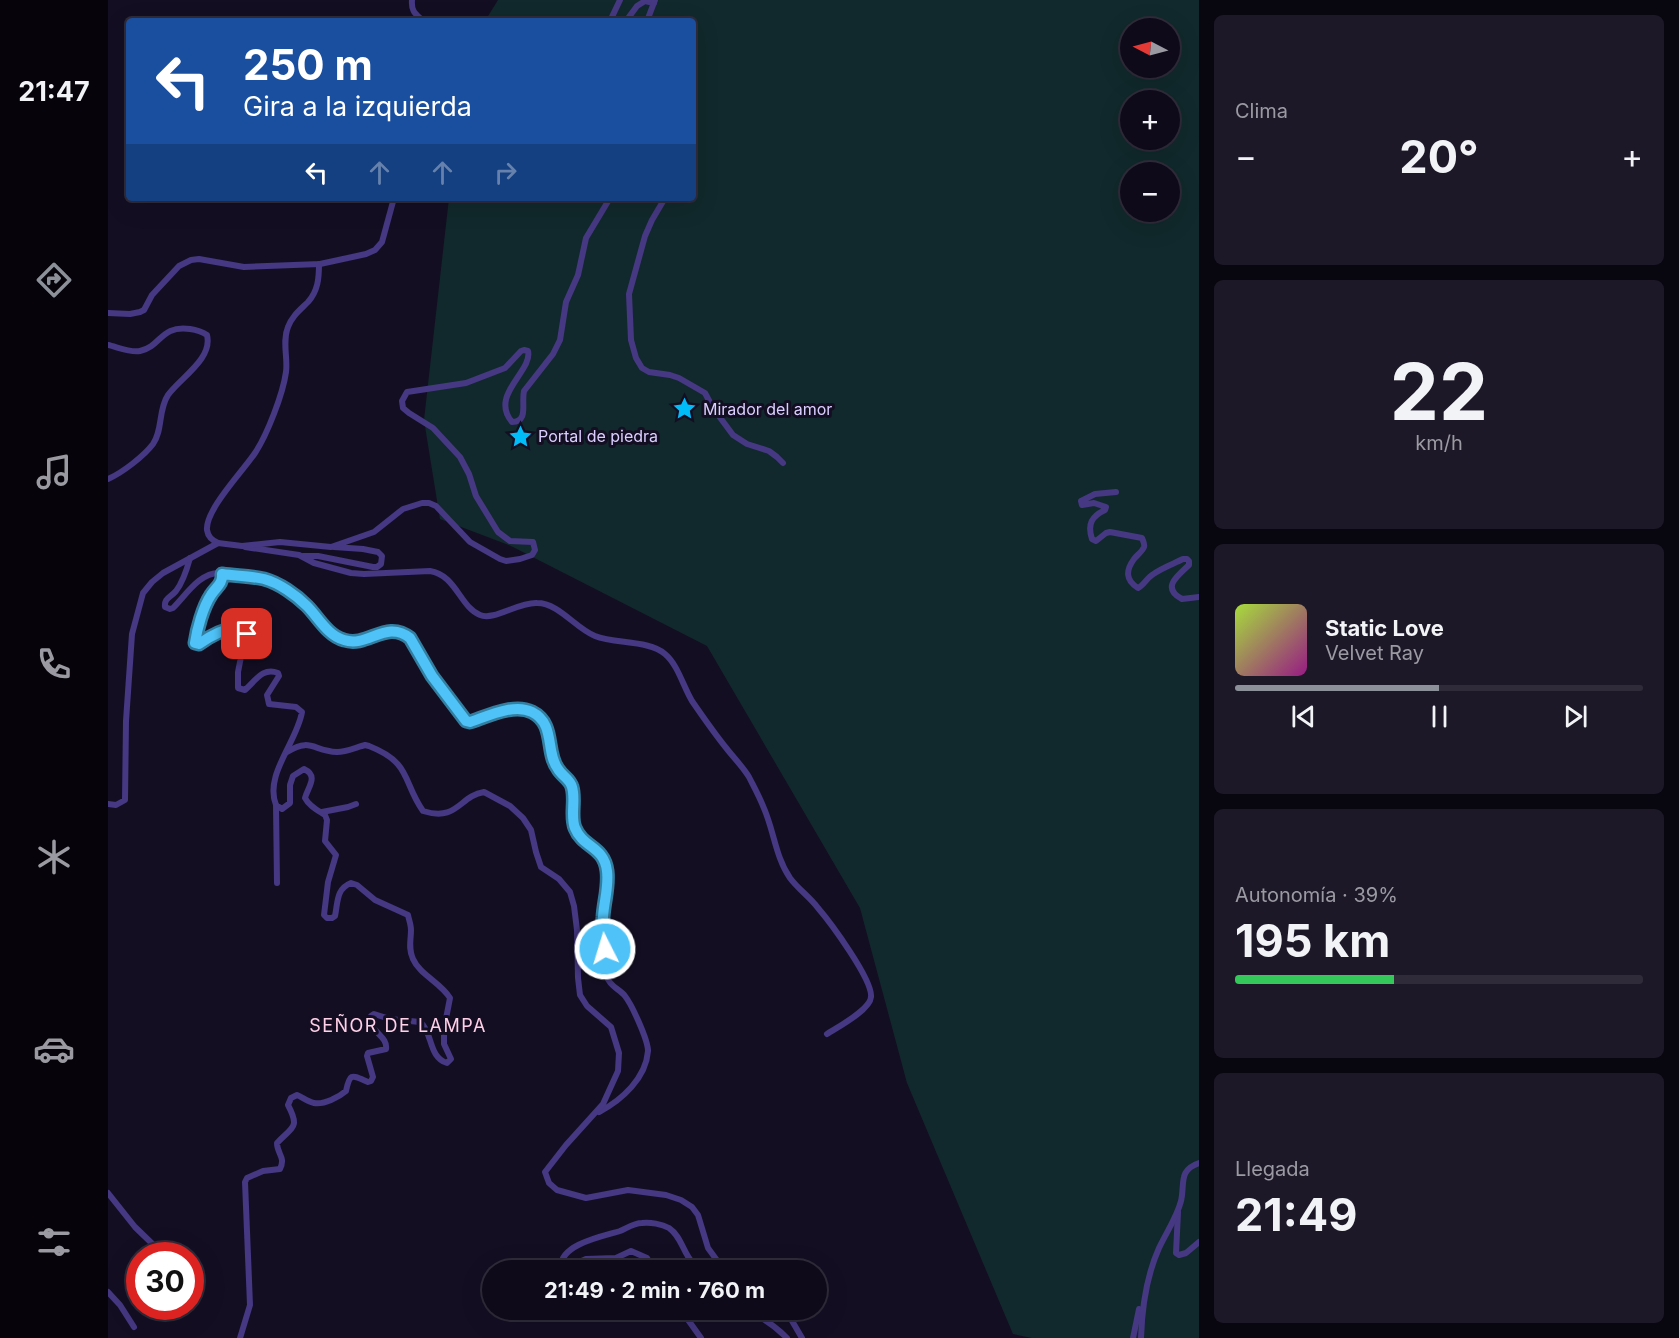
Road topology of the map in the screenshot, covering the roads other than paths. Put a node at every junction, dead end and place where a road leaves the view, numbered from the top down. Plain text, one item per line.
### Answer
1 (412, 0) edge
2 (620, 0) edge
3 (654, 1) edge
4 (418, 18) edge
5 (611, 18) edge
6 (628, 18) edge
7 (648, 18) edge
8 (393, 201) edge
9 (608, 201) edge
10 (663, 201) edge
11 (319, 264) junction
12 (108, 313) edge
13 (108, 345) edge
14 (783, 463) dead end
15 (108, 479) edge
16 (1116, 492) dead end
17 (218, 543) junction
18 (242, 546) junction
19 (331, 547) junction
20 (299, 555) junction
21 (190, 558) junction
22 (222, 574) junction
23 (1199, 597) edge
24 (287, 752) junction
25 (108, 804) edge
26 (356, 804) dead end
27 (276, 806) junction
28 (322, 812) junction
29 (277, 883) dead end
30 (827, 1034) dead end
31 (595, 1114) junction
32 (1199, 1163) edge
33 (108, 1193) edge
34 (1178, 1209) junction
35 (151, 1242) edge
36 (1199, 1242) edge
37 (562, 1260) edge
38 (584, 1260) edge
39 (648, 1260) edge
40 (690, 1260) edge
41 (717, 1260) edge
42 (1146, 1284) junction
43 (108, 1292) edge
44 (688, 1320) edge
45 (766, 1320) edge
46 (792, 1320) edge
47 (134, 1327) dead end
48 (240, 1338) edge
49 (701, 1338) edge
50 (787, 1338) edge
51 (802, 1338) edge
52 (1133, 1338) edge
53 (1141, 1338) edge

1 - 4 street
2 - 5 street
3 - 6 street
3 - 7 street
8 - 11 street
9 - 19 street
10 - 14 street
11 - 12 street
11 - 17 street
13 - 15 street
16 - 23 street
17 - 18 street
17 - 21 street
18 - 19 street
18 - 20 street
19 - 20 street
20 - 30 street
21 - 22 street
21 - 25 street
22 - 24 street
22 - 31 street
24 - 27 street
24 - 31 street
26 - 28 street
27 - 28 street
27 - 29 street
28 - 48 street
31 - 41 street
32 - 34 street
33 - 35 street
34 - 36 street
34 - 42 street
37 - 40 street
38 - 39 street
42 - 52 street
42 - 53 street
43 - 47 street
44 - 49 street
45 - 50 street
46 - 51 street

